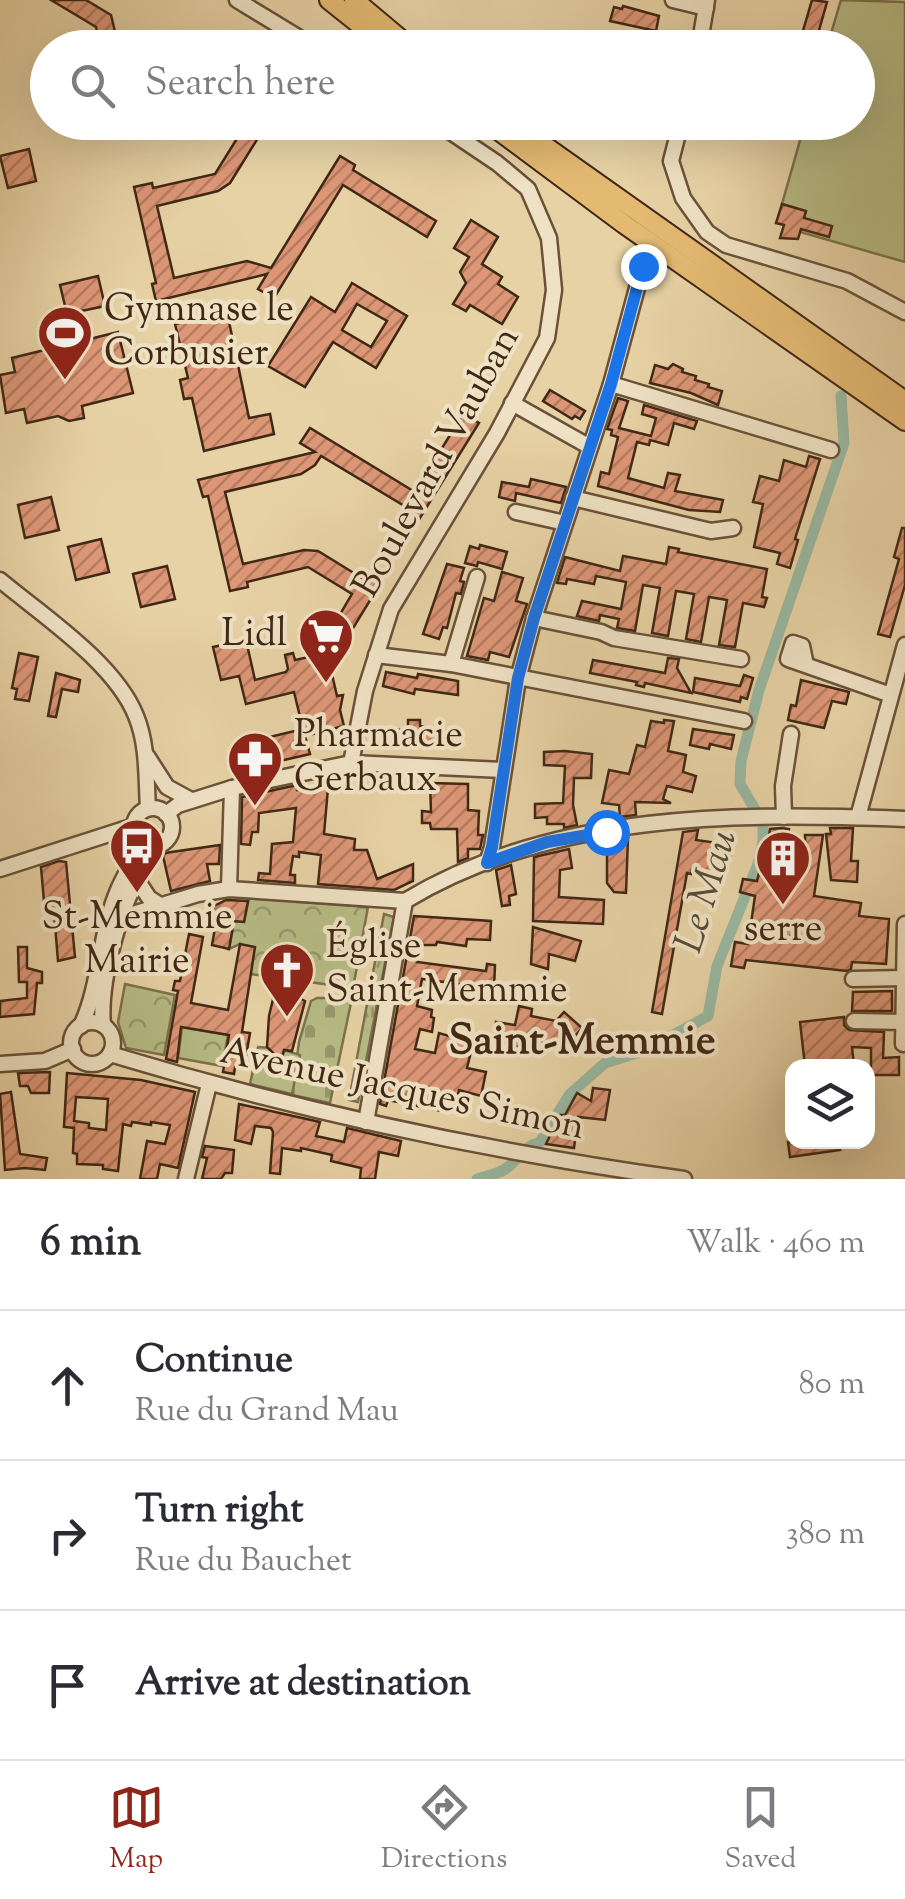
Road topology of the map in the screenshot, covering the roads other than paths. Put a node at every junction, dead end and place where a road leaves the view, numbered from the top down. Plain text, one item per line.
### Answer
1 (237, 0) edge
2 (328, 0) edge
3 (354, 0) edge
4 (674, 0) edge
5 (706, 4) edge
6 (286, 30) edge
7 (366, 30) edge
8 (390, 30) edge
9 (702, 30) edge
10 (463, 140) edge
11 (511, 140) edge
12 (535, 140) edge
13 (676, 140) edge
14 (643, 266) dead end
15 (904, 312) edge
16 (611, 384) junction
17 (905, 401) edge
18 (512, 403) junction
19 (905, 421) edge
20 (590, 446) junction
21 (831, 450) dead end
22 (573, 498) junction
23 (516, 512) dead end
24 (565, 523) junction
25 (734, 528) dead end
26 (477, 577) dead end
27 (1, 583) edge
28 (534, 618) junction
29 (905, 646) edge
30 (376, 654) junction
31 (741, 659) dead end
32 (452, 664) junction
33 (806, 665) dead end
34 (518, 678) junction
35 (891, 696) junction
36 (744, 721) dead end
37 (790, 734) dead end
38 (146, 754) junction
39 (351, 763) junction
40 (503, 770) junction
41 (232, 788) junction
42 (192, 800) junction
43 (148, 808) junction
44 (166, 814) junction
45 (778, 817) junction
46 (858, 817) junction
47 (905, 819) edge
48 (133, 831) junction
49 (158, 846) junction
50 (487, 863) junction
51 (0, 869) edge
52 (136, 878) junction
53 (229, 889) junction
54 (405, 901) junction
55 (163, 907) junction
56 (120, 918) junction
57 (905, 924) edge
58 (903, 978) edge
59 (853, 979) dead end
60 (854, 1021) dead end
61 (903, 1022) edge
62 (81, 1026) junction
63 (103, 1026) junction
64 (902, 1044) dead end
65 (68, 1052) junction
66 (110, 1054) junction
67 (0, 1064) edge
68 (209, 1084) junction
69 (366, 1122) junction
70 (601, 1173) edge
71 (186, 1179) edge
72 (684, 1179) edge

1 - 6 street
2 - 7 main road
3 - 8 main road
4 - 5 street
5 - 9 street
10 - 18 street, Boulevard Vauban
11 - 19 main road
12 - 17 main road
13 - 15 street
14 - 16 street
16 - 20 street
16 - 21 street
18 - 20 street
18 - 30 street, Boulevard Vauban
20 - 22 street
22 - 24 street
22 - 25 street
23 - 24 street
24 - 28 street
26 - 32 street
27 - 38 street
28 - 31 street
28 - 34 street
29 - 35 street
30 - 32 street
30 - 39 street, Boulevard Vauban
32 - 34 street
33 - 35 street
34 - 36 street
34 - 40 street
35 - 46 street
37 - 45 street
38 - 42 street
38 - 43 street
39 - 40 street
39 - 41 street
40 - 50 street
41 - 42 street
41 - 53 street
42 - 44 street
43 - 44 street
43 - 48 street
44 - 49 street
45 - 46 street
45 - 50 street
46 - 47 street
48 - 49 street
48 - 51 street
48 - 62 street
49 - 52 street
50 - 54 street
52 - 55 street
52 - 56 street
53 - 54 street
53 - 55 street
54 - 69 street
55 - 56 street
56 - 63 street
57 - 58 street
58 - 59 street
58 - 61 street
60 - 61 street
61 - 64 street
62 - 63 street
62 - 65 street
63 - 66 street
65 - 66 street, Avenue Jacques Simon
65 - 67 street, Avenue Jacques Simon
66 - 68 street, Avenue Jacques Simon
68 - 69 street, Avenue Jacques Simon
68 - 71 street
69 - 70 street, Avenue Jacques Simon
70 - 72 street, Avenue Jacques Simon

